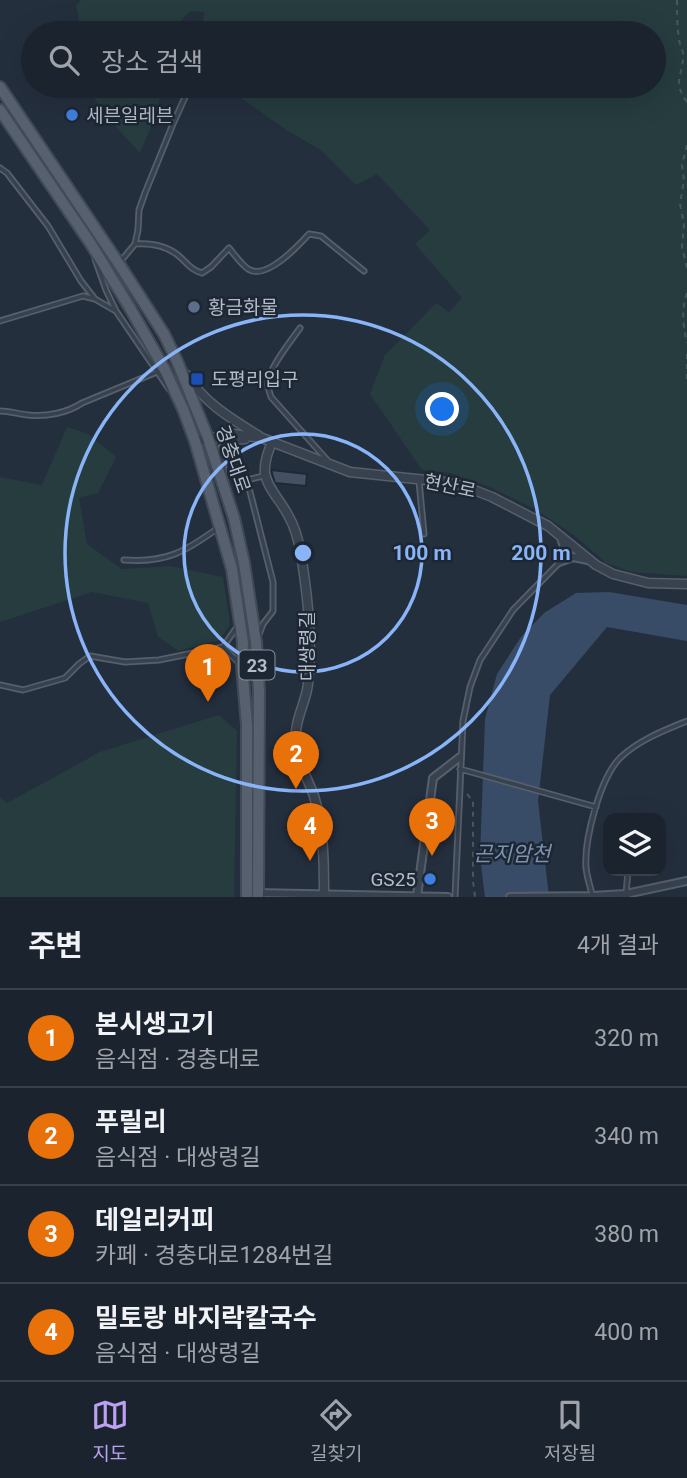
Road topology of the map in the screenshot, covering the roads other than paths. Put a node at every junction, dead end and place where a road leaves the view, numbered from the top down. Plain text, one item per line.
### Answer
1 (0, 87) edge
2 (185, 98) edge
3 (0, 110) edge
4 (0, 168) edge
5 (90, 244) junction
6 (135, 244) junction
7 (119, 264) junction
8 (364, 271) dead end
9 (95, 299) junction
10 (116, 312) junction
11 (0, 321) edge
12 (300, 328) dead end
13 (177, 361) junction
14 (157, 372) junction
15 (183, 409) junction
16 (0, 411) edge
17 (208, 438) junction
18 (262, 438) junction
19 (195, 441) junction
20 (272, 442) junction
21 (331, 466) junction
22 (265, 475) junction
23 (221, 477) junction
24 (419, 479) junction
25 (220, 527) junction
26 (424, 534) dead end
27 (560, 536) junction
28 (576, 548) junction
29 (124, 560) dead end
30 (590, 560) junction
31 (559, 562) junction
32 (687, 584) edge
33 (240, 622) junction
34 (256, 642) junction
35 (223, 647) junction
36 (242, 666) junction
37 (0, 685) edge
38 (687, 721) edge
39 (460, 757) junction
40 (460, 769) junction
41 (594, 806) junction
42 (628, 876) edge
43 (687, 881) edge
44 (252, 895) edge
45 (627, 895) edge
46 (324, 896) edge
47 (417, 896) edge
48 (583, 896) edge
49 (447, 897) edge
50 (455, 897) edge
51 (510, 897) edge
52 (592, 897) edge

1 - 7 main road, 경충대로 / 23
2 - 6 lane
3 - 5 main road, 경충대로 / 23
4 - 9 lane
5 - 10 lane
5 - 15 main road, 경충대로 / 23
6 - 7 lane
6 - 8 lane
7 - 13 main road, 경충대로 / 23
9 - 10 lane
9 - 11 lane
10 - 14 lane
12 - 21 lane
13 - 17 main road, 경충대로 / 23
13 - 18 street
14 - 15 lane
14 - 16 lane
15 - 19 main road, 경충대로 / 23
17 - 18 street, 현산로
17 - 19 street, 현산로
17 - 23 main road, 경충대로 / 23
18 - 20 street, 현산로
18 - 23 street
19 - 25 main road, 경충대로 / 23
20 - 21 street, 현산로
20 - 22 street
21 - 24 street, 현산로
22 - 34 lane
22 - 46 street, 대쌍령길
23 - 34 main road, 경충대로 / 23
24 - 26 lane
24 - 27 street, 현산로
25 - 29 lane
25 - 33 main road, 경충대로 / 23
27 - 28 street, 현산로
27 - 31 street
28 - 30 street, 현산로
28 - 31 lane
30 - 31 street
30 - 32 street, 현산로
31 - 39 lane
33 - 35 lane
33 - 36 main road, 경충대로 / 23
34 - 44 main road, 경충대로 / 23
35 - 36 lane
35 - 37 lane
36 - 44 main road, 경충대로 / 23
38 - 41 lane
39 - 40 lane
39 - 47 street
40 - 41 lane
40 - 50 lane
41 - 52 lane
42 - 45 lane
43 - 45 street
44 - 46 street
45 - 52 street
46 - 47 street
47 - 49 street
48 - 51 street
48 - 52 street

